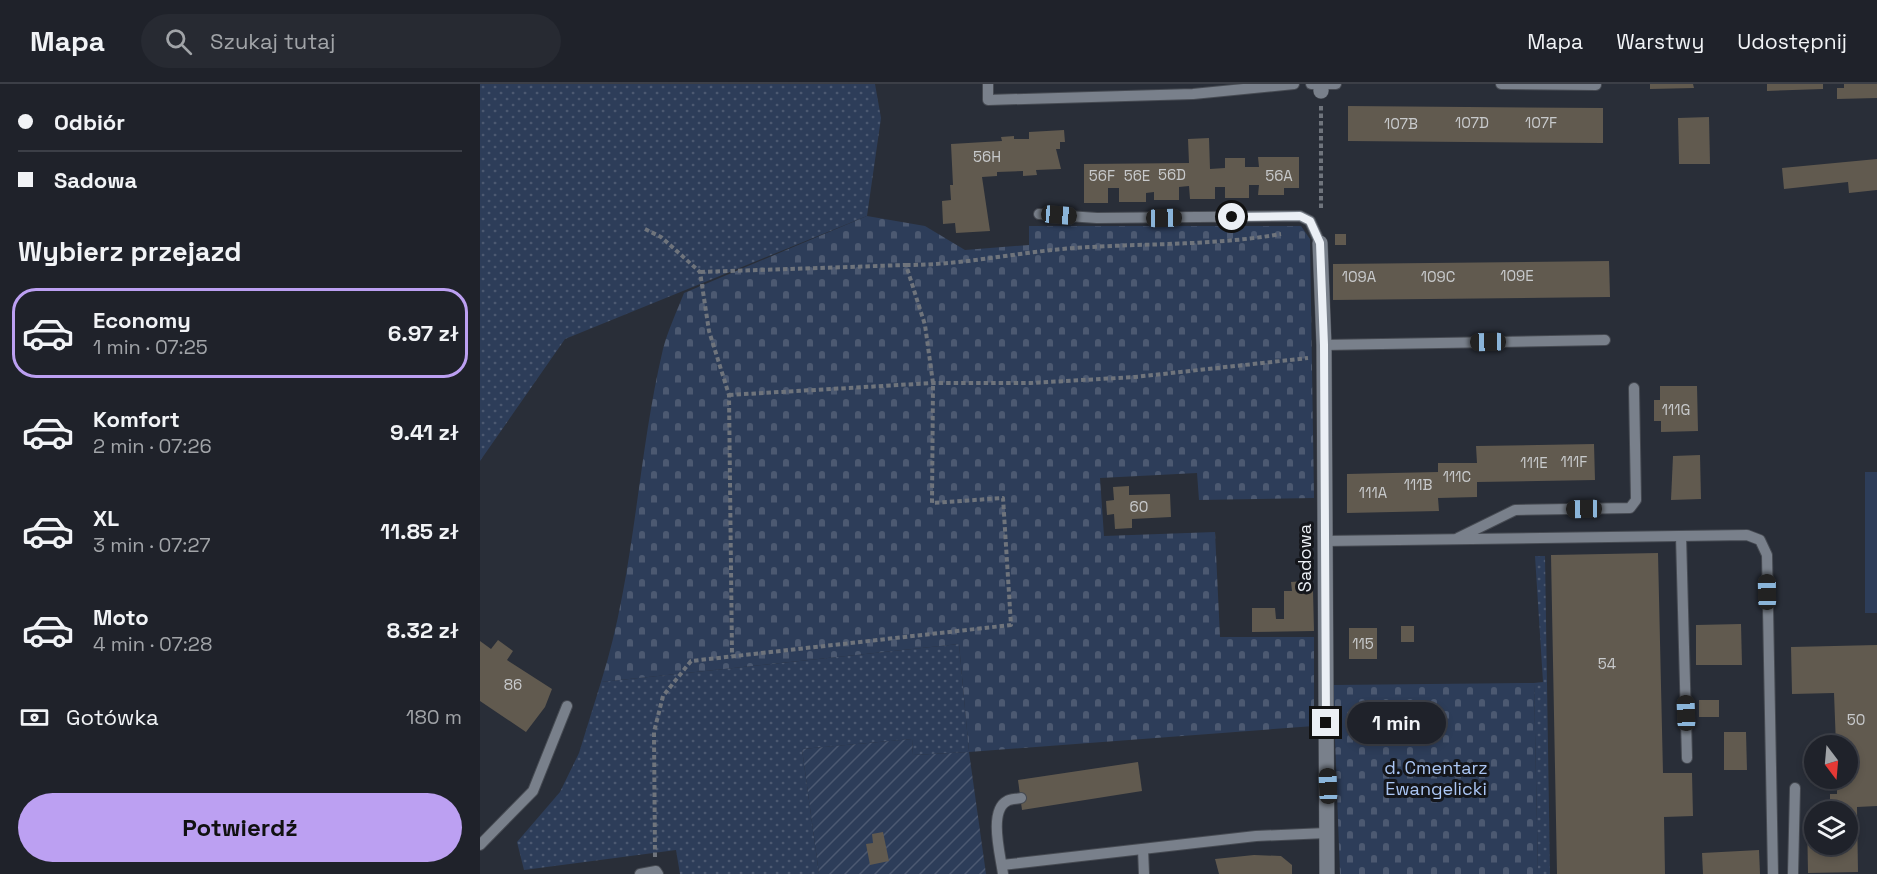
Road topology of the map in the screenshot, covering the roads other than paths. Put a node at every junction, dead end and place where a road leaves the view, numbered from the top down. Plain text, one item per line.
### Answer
1 (988, 84) edge
2 (1293, 84) edge
3 (1336, 84) edge
4 (1501, 84) edge
5 (1565, 84) edge
6 (1596, 85) edge
7 (1318, 86) edge
8 (1039, 214) dead end
9 (1320, 243) joint
10 (1605, 340) dead end
11 (1324, 345) junction
12 (1634, 388) dead end
13 (1681, 536) junction
14 (1455, 539) junction
15 (1325, 542) junction
16 (567, 706) dead end
17 (1687, 758) dead end
18 (1795, 788) dead end
19 (1021, 798) dead end
20 (1326, 833) junction
21 (480, 845) edge
22 (1143, 849) junction
23 (1003, 869) edge
24 (656, 873) edge
25 (640, 874) edge
26 (1144, 874) edge
27 (1327, 874) edge
28 (1773, 874) edge
29 (1793, 874) edge

1 - 2 lane
3 - 7 lane
4 - 5 lane
5 - 6 lane
8 - 9 lane
9 - 11 street, Sadowa
10 - 11 lane
11 - 15 street, Sadowa
12 - 14 lane
13 - 14 lane
13 - 17 lane
13 - 28 lane
14 - 15 lane
15 - 20 street, Sadowa
16 - 21 lane
18 - 29 lane
19 - 23 lane
20 - 22 lane
20 - 27 street, Sadowa
22 - 23 lane
22 - 26 lane
24 - 25 lane

